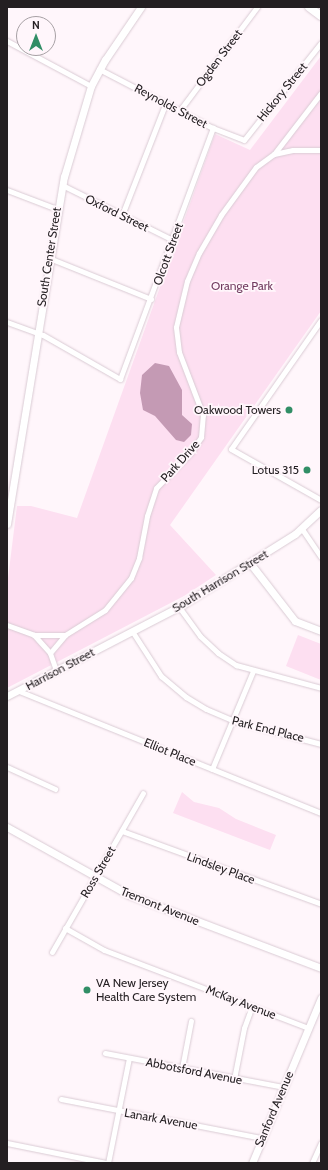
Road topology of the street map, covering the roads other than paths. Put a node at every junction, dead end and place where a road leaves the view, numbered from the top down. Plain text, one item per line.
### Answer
1 (141, 7) edge
2 (257, 7) edge
3 (309, 7) edge
4 (321, 16) edge
5 (7, 41) edge
6 (321, 43) edge
7 (100, 69) junction
8 (91, 86) junction
9 (321, 93) edge
10 (166, 102) junction
11 (180, 110) junction
12 (213, 128) junction
13 (244, 140) joint
14 (321, 150) edge
15 (274, 154) junction
16 (62, 185) junction
17 (7, 190) edge
18 (56, 209) junction
19 (122, 215) junction
20 (173, 240) junction
21 (49, 258) junction
22 (151, 299) junction
23 (321, 320) edge
24 (7, 322) edge
25 (36, 333) junction
26 (321, 500) edge
27 (321, 510) edge
28 (7, 524) edge
29 (302, 529) junction
30 (321, 557) edge
31 (250, 563) junction
32 (179, 607) junction
33 (7, 625) edge
34 (132, 631) junction
35 (321, 631) edge
36 (34, 635) junction
37 (65, 635) junction
38 (112, 641) joint
39 (50, 653) junction
40 (56, 670) junction
41 (253, 671) junction
42 (321, 688) edge
43 (19, 691) junction
44 (7, 696) edge
45 (234, 721) junction
46 (321, 744) edge
47 (7, 767) edge
48 (212, 769) junction
49 (55, 789) dead end
50 (143, 793) dead end
51 (321, 813) edge
52 (7, 827) edge
53 (122, 831) junction
54 (95, 877) junction
55 (321, 904) edge
56 (65, 928) junction
57 (52, 952) dead end
58 (321, 968) edge
59 (321, 998) edge
60 (252, 1006) junction
61 (191, 1020) dead end
62 (308, 1028) junction
63 (106, 1053) dead end
64 (129, 1058) junction
65 (182, 1068) junction
66 (234, 1079) junction
67 (283, 1087) junction
68 (60, 1099) dead end
69 (119, 1111) junction
70 (262, 1138) junction
71 (7, 1143) edge
72 (321, 1143) edge
73 (107, 1163) edge
74 (252, 1163) edge
75 (312, 1163) edge

1 - 7 main road, South Center Street
2 - 11 street, Ogden Street
3 - 4 main road
5 - 8 street
6 - 13 street, Hickory Street
7 - 8 main road, South Center Street
7 - 10 street, Reynolds Street
8 - 16 main road, South Center Street
9 - 15 street, Park Drive
10 - 11 street, Reynolds Street
10 - 19 street
11 - 12 street, Reynolds Street
12 - 13 street, Reynolds Street
12 - 20 street, Olcott Street
14 - 15 street, Park Drive
15 - 37 street, Park Drive
16 - 18 main road, South Center Street
16 - 19 street, Oxford Street
17 - 18 street
18 - 21 main road, South Center Street
19 - 20 street, Oxford Street
20 - 22 street, Olcott Street
21 - 22 street
21 - 25 main road, South Center Street
22 - 25 street, Olcott Street
23 - 26 street
24 - 25 street
25 - 28 main road, South Center Street
27 - 29 main road, South Harrison Street
29 - 30 street
29 - 31 main road, South Harrison Street
31 - 32 main road, South Harrison Street
31 - 35 main road
32 - 34 main road, South Harrison Street
32 - 41 street
33 - 36 street
34 - 38 main road, South Harrison Street
34 - 45 street, Park End Place
36 - 37 street
36 - 39 street
37 - 39 street
38 - 40 main road, Harrison Street
39 - 40 street
40 - 43 main road, Harrison Street
41 - 42 street
41 - 45 street
43 - 44 main road, Harrison Street
43 - 48 street, Elliot Place
45 - 46 street, Park End Place
45 - 48 street
47 - 49 street
48 - 51 street, Elliot Place
50 - 53 street, Ross Street
52 - 54 main road, Tremont Avenue
53 - 54 street, Ross Street
53 - 55 street, Lindsley Place
54 - 56 street, Ross Street
54 - 58 main road, Tremont Avenue
56 - 57 street, Ross Street
56 - 60 street, McKay Avenue
59 - 62 main road, Sanford Avenue
60 - 62 street, McKay Avenue
60 - 66 street
61 - 65 street
62 - 67 main road, Sanford Avenue
63 - 64 street, Abbotsford Avenue
64 - 65 street, Abbotsford Avenue
64 - 69 street
65 - 66 street, Abbotsford Avenue
66 - 67 street, Abbotsford Avenue
67 - 70 main road, Sanford Avenue
68 - 69 street, Lanark Avenue
69 - 70 street, Lanark Avenue
69 - 73 street
70 - 74 main road, Sanford Avenue
71 - 73 street
72 - 75 street

